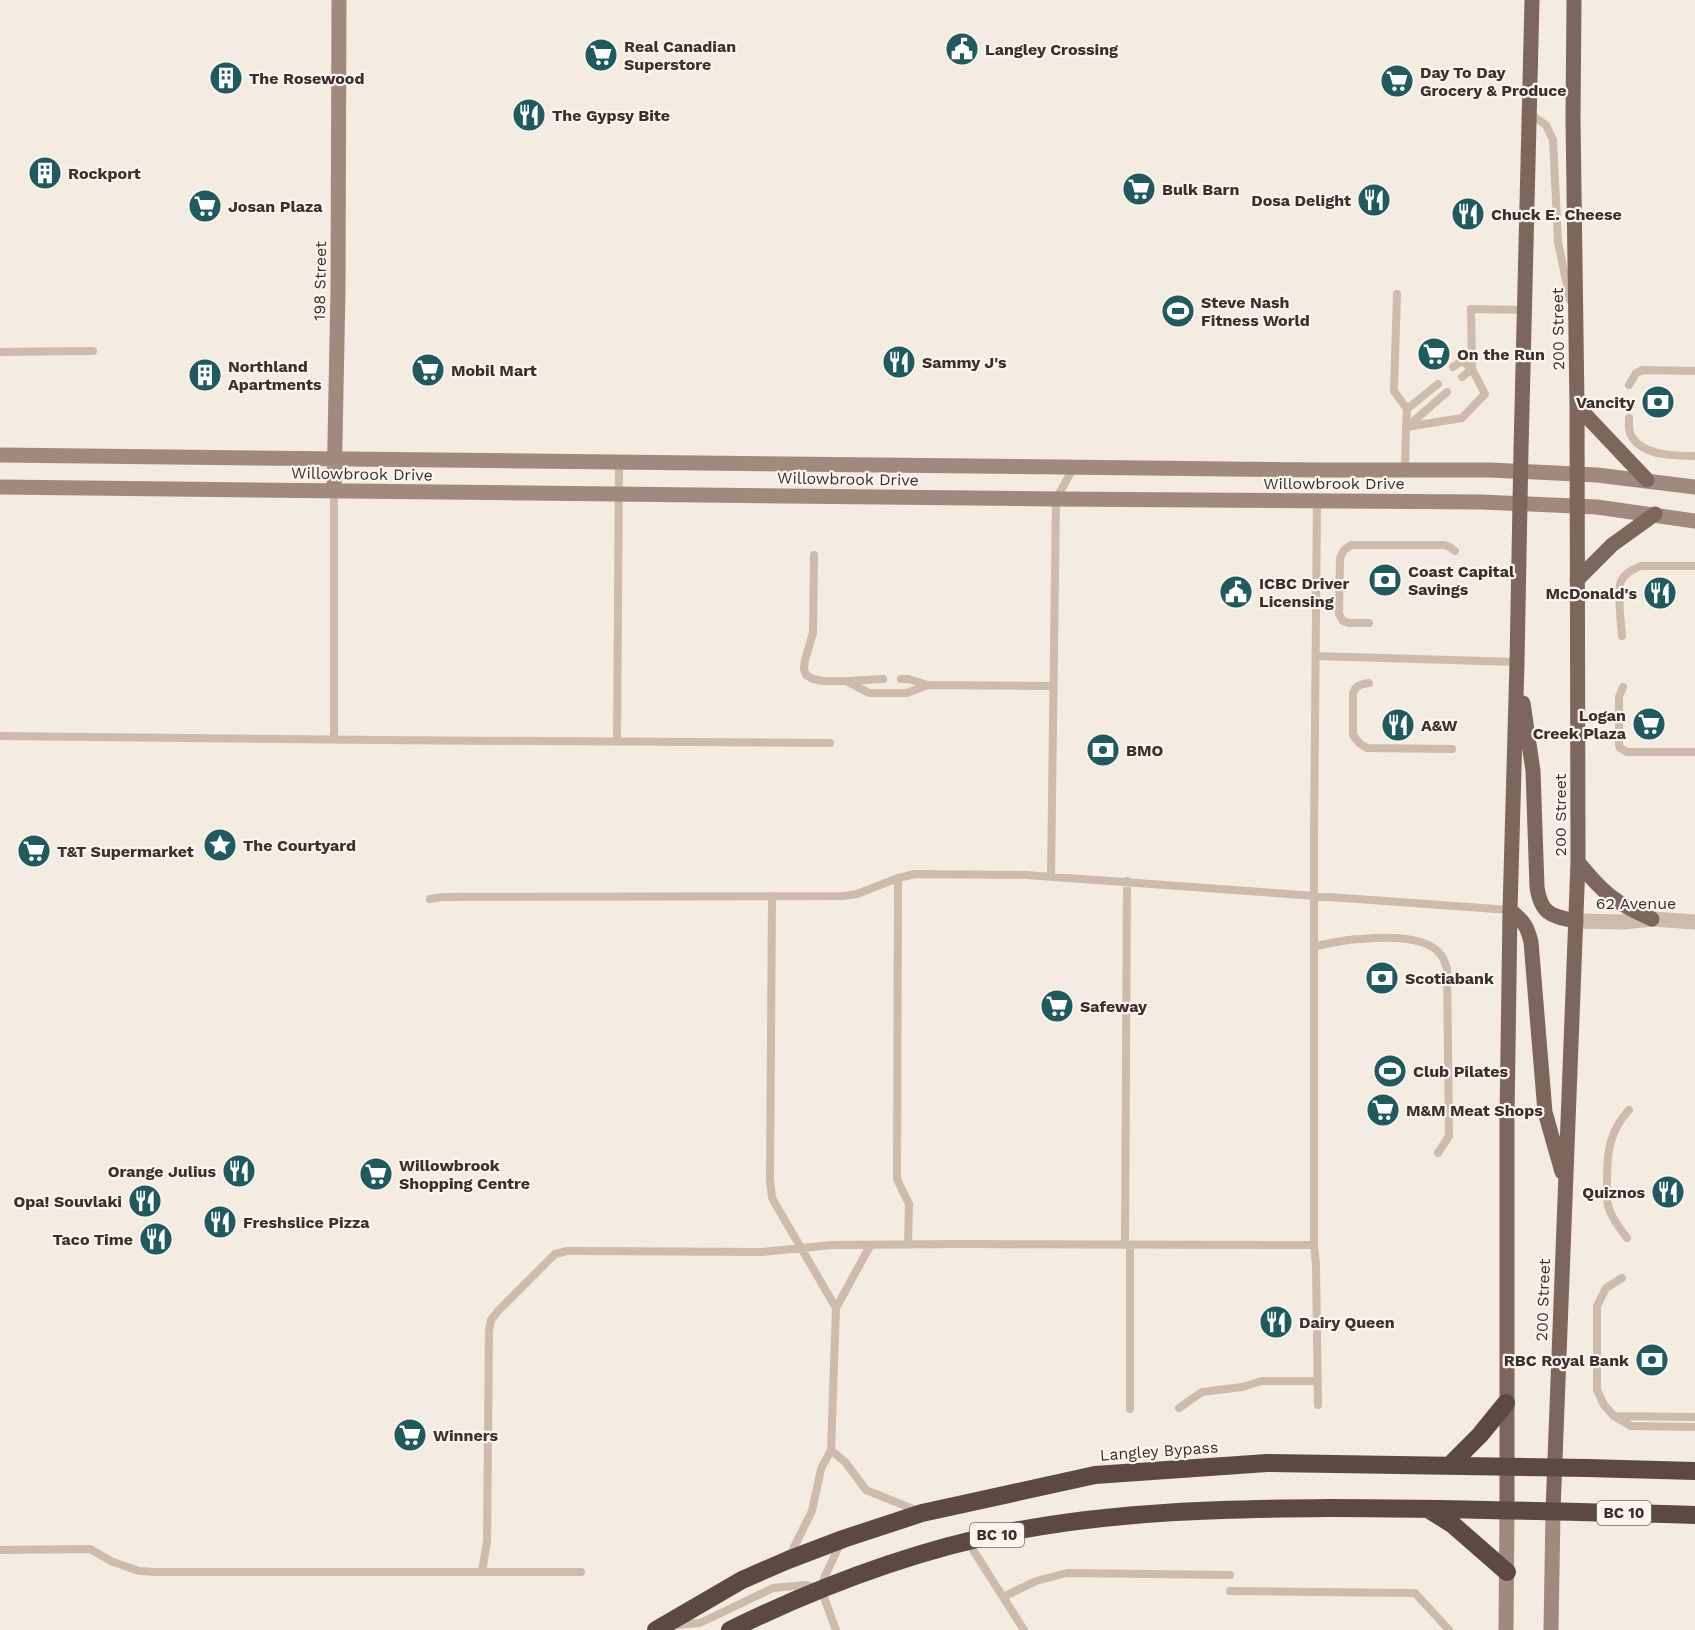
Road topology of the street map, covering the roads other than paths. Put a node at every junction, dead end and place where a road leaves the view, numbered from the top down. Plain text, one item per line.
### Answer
1 (339, 0) edge
2 (1532, 0) edge
3 (1574, 0) edge
4 (1530, 114) junction
5 (1396, 294) dead end
6 (1525, 310) junction
7 (1576, 331) junction
8 (93, 351) dead end
9 (0, 352) edge
10 (1453, 367) dead end
11 (1472, 369) junction
12 (1695, 371) edge
13 (1462, 377) dead end
14 (1438, 384) dead end
15 (1629, 385) dead end
16 (1446, 392) dead end
17 (1577, 406) junction
18 (1407, 409) junction
19 (1629, 418) dead end
20 (1406, 427) junction
21 (0, 455) edge
22 (1695, 456) edge
23 (334, 459) junction
24 (619, 463) junction
25 (1074, 468) junction
26 (1405, 470) junction
27 (1520, 471) junction
28 (1577, 474) junction
29 (1647, 480) junction
30 (0, 487) edge
31 (1695, 487) edge
32 (334, 491) junction
33 (618, 494) junction
34 (1056, 499) junction
35 (1317, 500) junction
36 (1520, 503) junction
37 (1576, 505) junction
38 (1655, 514) junction
39 (1695, 521) edge
40 (1455, 551) dead end
41 (814, 555) dead end
42 (1695, 567) edge
43 (1577, 580) junction
44 (1369, 623) dead end
45 (1622, 636) dead end
46 (1316, 656) junction
47 (1517, 662) junction
48 (883, 679) dead end
49 (902, 679) dead end
50 (847, 681) junction
51 (1369, 683) dead end
52 (928, 685) junction
53 (1053, 686) junction
54 (1623, 687) dead end
55 (0, 736) edge
56 (334, 739) junction
57 (617, 742) junction
58 (830, 742) dead end
59 (1452, 749) dead end
60 (1695, 752) edge
61 (1578, 862) junction
62 (1051, 876) junction
63 (898, 878) junction
64 (1127, 881) junction
65 (1315, 895) junction
66 (772, 896) junction
67 (430, 899) dead end
68 (1510, 910) junction
69 (1652, 920) junction
70 (1576, 921) junction
71 (1695, 922) edge
72 (1315, 946) junction
73 (1629, 1110) dead end
74 (1438, 1153) dead end
75 (1566, 1187) junction
76 (1627, 1238) dead end
77 (908, 1245) junction
78 (1128, 1245) junction
79 (1314, 1245) junction
80 (870, 1246) junction
81 (800, 1248) junction
82 (1622, 1278) dead end
83 (836, 1308) junction
84 (1317, 1380) junction
85 (1506, 1403) junction
86 (1317, 1405) dead end
87 (1179, 1408) dead end
88 (1130, 1409) dead end
89 (1614, 1416) junction
90 (1695, 1417) edge
91 (1695, 1427) edge
92 (831, 1450) junction
93 (1449, 1466) junction
94 (1507, 1467) junction
95 (1554, 1467) junction
96 (1695, 1471) edge
97 (1426, 1508) junction
98 (1507, 1509) junction
99 (1553, 1511) junction
100 (922, 1513) junction
101 (1695, 1515) edge
102 (843, 1539) junction
103 (968, 1542) junction
104 (0, 1550) edge
105 (788, 1560) junction
106 (482, 1572) junction
107 (581, 1572) dead end
108 (1507, 1572) junction
109 (1230, 1575) dead end
110 (821, 1589) junction
111 (1230, 1592) dead end
112 (1003, 1597) junction
113 (660, 1628) edge
114 (730, 1630) edge
115 (836, 1630) edge
116 (1024, 1630) edge
117 (1449, 1630) edge
118 (1506, 1630) edge
119 (1551, 1630) edge

1 - 23 main road, 198 Street
2 - 4 main road, 200 Street
3 - 7 main road, 200 Street
4 - 6 main road, 200 Street
4 - 7 lane
5 - 18 lane
6 - 11 lane
6 - 27 main road, 200 Street
7 - 17 main road, 200 Street
8 - 9 lane
10 - 11 lane
11 - 13 lane
11 - 20 lane
12 - 15 lane
14 - 18 lane
16 - 20 lane
17 - 28 main road, 200 Street
17 - 29 main road
18 - 20 lane
19 - 22 lane
20 - 26 lane
21 - 23 main road, Willowbrook Drive
23 - 24 main road, Willowbrook Drive
23 - 32 main road, 198 Street
24 - 25 main road, Willowbrook Drive
24 - 33 lane
25 - 26 main road, Willowbrook Drive
25 - 34 lane
26 - 27 main road, Willowbrook Drive
27 - 28 main road, Willowbrook Drive
27 - 36 main road, 200 Street
28 - 29 main road, Willowbrook Drive
28 - 37 main road, 200 Street
29 - 31 main road, Willowbrook Drive
30 - 32 main road, Willowbrook Drive
32 - 33 main road, Willowbrook Drive
32 - 56 lane
33 - 34 main road, Willowbrook Drive
33 - 57 lane
34 - 35 main road, Willowbrook Drive
34 - 53 lane
35 - 36 main road, Willowbrook Drive
35 - 46 lane
36 - 37 main road, Willowbrook Drive
36 - 47 main road, 200 Street
37 - 38 main road, Willowbrook Drive
37 - 43 main road, 200 Street
38 - 39 main road, Willowbrook Drive
38 - 43 main road
40 - 44 lane
41 - 50 lane
42 - 45 lane
43 - 61 main road, 200 Street
46 - 47 lane
46 - 65 lane
47 - 68 main road, 200 Street
47 - 70 main road
48 - 50 lane
49 - 52 lane
50 - 52 lane
51 - 59 lane
52 - 53 lane
53 - 62 lane
54 - 60 lane
55 - 56 lane
56 - 57 lane
57 - 58 lane
61 - 69 main road
61 - 70 main road, 200 Street
62 - 63 lane
62 - 64 lane
63 - 66 lane
63 - 77 lane
64 - 65 lane
64 - 78 lane
65 - 68 lane
65 - 72 lane
66 - 67 lane
66 - 81 lane
68 - 75 main road
68 - 85 main road, 200 Street
69 - 70 street, 62 Avenue
69 - 71 street, 62 Avenue
70 - 75 main road, 200 Street
72 - 74 lane
72 - 79 lane
73 - 76 lane
75 - 95 main road, 200 Street
77 - 78 lane
77 - 80 lane
78 - 79 lane
78 - 88 lane
79 - 84 lane
80 - 81 lane
80 - 83 lane
81 - 83 lane
81 - 106 lane
82 - 89 lane
83 - 92 lane
84 - 86 lane
84 - 87 lane
85 - 93 highway
85 - 94 main road, 200 Street
89 - 90 lane
89 - 91 lane
92 - 100 lane
92 - 105 lane
93 - 94 highway, Langley Bypass / BC 10
93 - 100 highway, Langley Bypass / BC 10
94 - 95 highway, Langley Bypass / BC 10
94 - 98 main road, 200 Street
95 - 96 highway, Langley Bypass / BC 10
95 - 99 main road, 200 Street
97 - 98 highway, BC 10
97 - 103 highway, BC 10
97 - 108 highway
98 - 99 highway, BC 10
98 - 108 main road, 200 Street
99 - 101 highway, BC 10
99 - 119 main road, 200 Street
100 - 102 highway, Langley Bypass / BC 10
102 - 105 highway, Langley Bypass / BC 10
102 - 110 lane
103 - 110 highway, BC 10
103 - 112 lane
104 - 106 lane
105 - 113 highway, Langley Bypass / BC 10
106 - 107 lane
108 - 118 main road, 200 Street
109 - 112 lane
110 - 113 lane
110 - 114 highway, BC 10
110 - 115 lane
111 - 117 lane
112 - 116 lane

